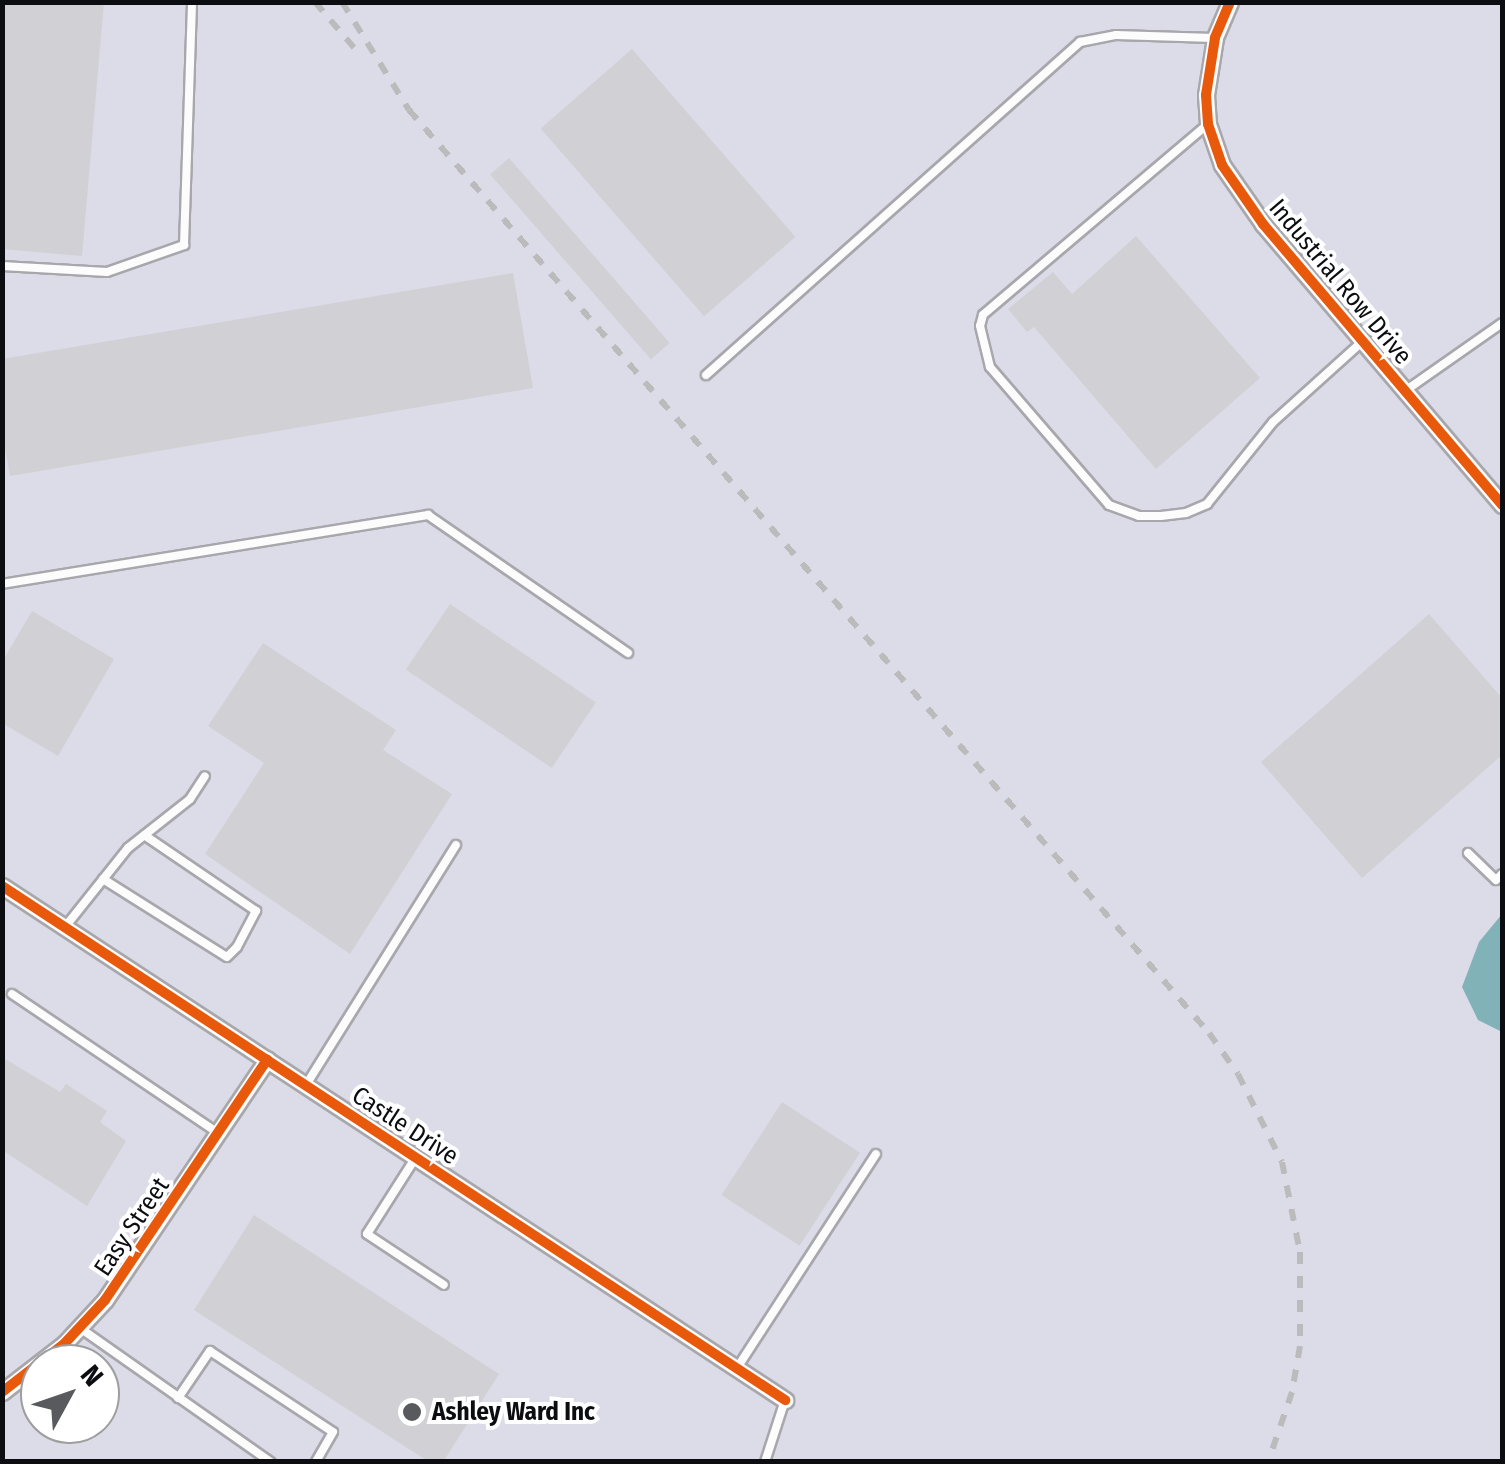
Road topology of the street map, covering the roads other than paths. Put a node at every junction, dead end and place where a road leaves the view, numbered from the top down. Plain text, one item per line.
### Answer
1 (192, 2) edge
2 (1230, 2) edge
3 (1215, 38) junction
4 (1208, 124) junction
5 (2, 266) edge
6 (1502, 323) edge
7 (1363, 341) junction
8 (706, 375) dead end
9 (1405, 390) junction
10 (1502, 504) edge
11 (2, 584) edge
12 (628, 653) dead end
13 (205, 776) dead end
14 (144, 835) junction
15 (456, 844) dead end
16 (1468, 853) dead end
17 (1502, 874) edge
18 (103, 879) junction
19 (2, 886) edge
20 (65, 928) junction
21 (12, 994) dead end
22 (267, 1060) junction
23 (306, 1085) junction
24 (218, 1133) junction
25 (876, 1154) dead end
26 (416, 1158) junction
27 (444, 1285) dead end
28 (80, 1328) junction
29 (737, 1368) junction
30 (2, 1392) edge
31 (178, 1398) junction
32 (784, 1400) joint
33 (271, 1462) edge
34 (316, 1462) edge
35 (764, 1462) edge

1 - 5 lane
2 - 3 street, Industrial Row Drive
3 - 4 street, Industrial Row Drive
3 - 8 lane
4 - 7 street, Industrial Row Drive
4 - 7 lane
6 - 9 lane
7 - 9 street, Industrial Row Drive
9 - 10 street, Industrial Row Drive
11 - 12 lane
13 - 14 lane
14 - 18 lane
14 - 18 lane
15 - 23 lane
16 - 17 lane
18 - 20 lane
19 - 20 street, Castle Drive
20 - 22 street, Castle Drive
21 - 24 lane
22 - 23 street, Castle Drive
22 - 24 street, Easy Street
23 - 26 street, Castle Drive
24 - 28 street, Easy Street
25 - 29 lane
26 - 27 lane
26 - 29 street, Castle Drive
28 - 30 street, Easy Street
28 - 31 lane
29 - 32 street, Castle Drive
31 - 33 lane
31 - 34 lane
32 - 35 lane

